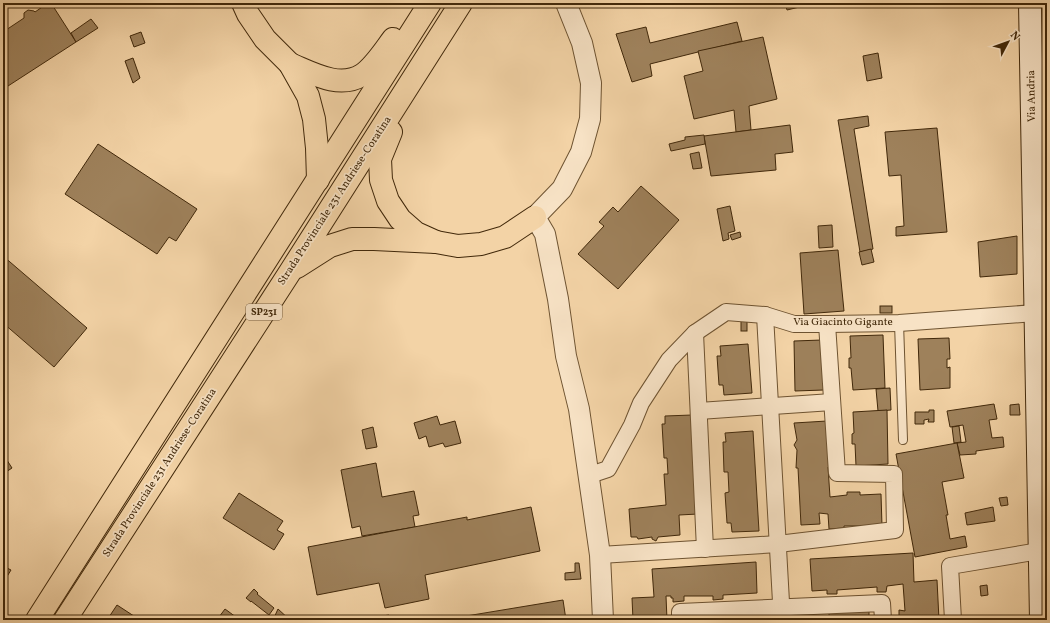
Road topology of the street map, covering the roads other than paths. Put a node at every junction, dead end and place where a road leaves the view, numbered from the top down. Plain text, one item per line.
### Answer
1 (243, 3) edge
2 (566, 3) edge
3 (1030, 3) edge
4 (426, 10) edge
5 (457, 10) edge
6 (290, 64) junction
7 (318, 180) junction
8 (535, 217) junction
9 (436, 242) junction
10 (290, 272) junction
11 (1035, 314) junction
12 (765, 315) junction
13 (899, 323) junction
14 (827, 324) junction
15 (695, 333) junction
16 (1041, 361) edge
17 (832, 402) junction
18 (770, 407) junction
19 (699, 411) junction
20 (903, 440) dead end
21 (590, 475) junction
22 (778, 544) junction
23 (705, 549) junction
24 (1040, 551) junction
25 (600, 555) junction
26 (782, 614) edge
27 (37, 620) edge
28 (64, 620) edge
29 (603, 620) edge
30 (680, 620) edge
31 (883, 620) edge
32 (953, 620) edge
33 (1041, 620) edge

1 - 6 highway
2 - 8 street
3 - 11 main road, Via Andria
4 - 6 highway
4 - 7 highway, SP231
5 - 9 highway
5 - 10 highway, Strada Provinciale 231 Andriese-Coratina / SP231
6 - 7 highway
7 - 27 highway, SP231
8 - 9 highway
8 - 21 street
9 - 10 highway
10 - 28 highway, Strada Provinciale 231 Andriese-Coratina / SP231
11 - 13 street, Via Giacinto Gigante
11 - 16 main road, Via Andria
12 - 14 street, Via Giacinto Gigante
12 - 15 street, Via Giacinto Gigante
12 - 18 street
13 - 14 street, Via Giacinto Gigante
13 - 20 lane
14 - 17 street
15 - 19 street
15 - 21 street, Via Giacinto Gigante
16 - 24 main road, Via Andria
17 - 18 street
17 - 22 street
18 - 19 street
18 - 22 street
19 - 23 street
21 - 25 street
22 - 23 street
22 - 26 street
23 - 25 street
24 - 32 street
24 - 33 main road, Via Andria
25 - 29 street
26 - 30 street
26 - 31 street

